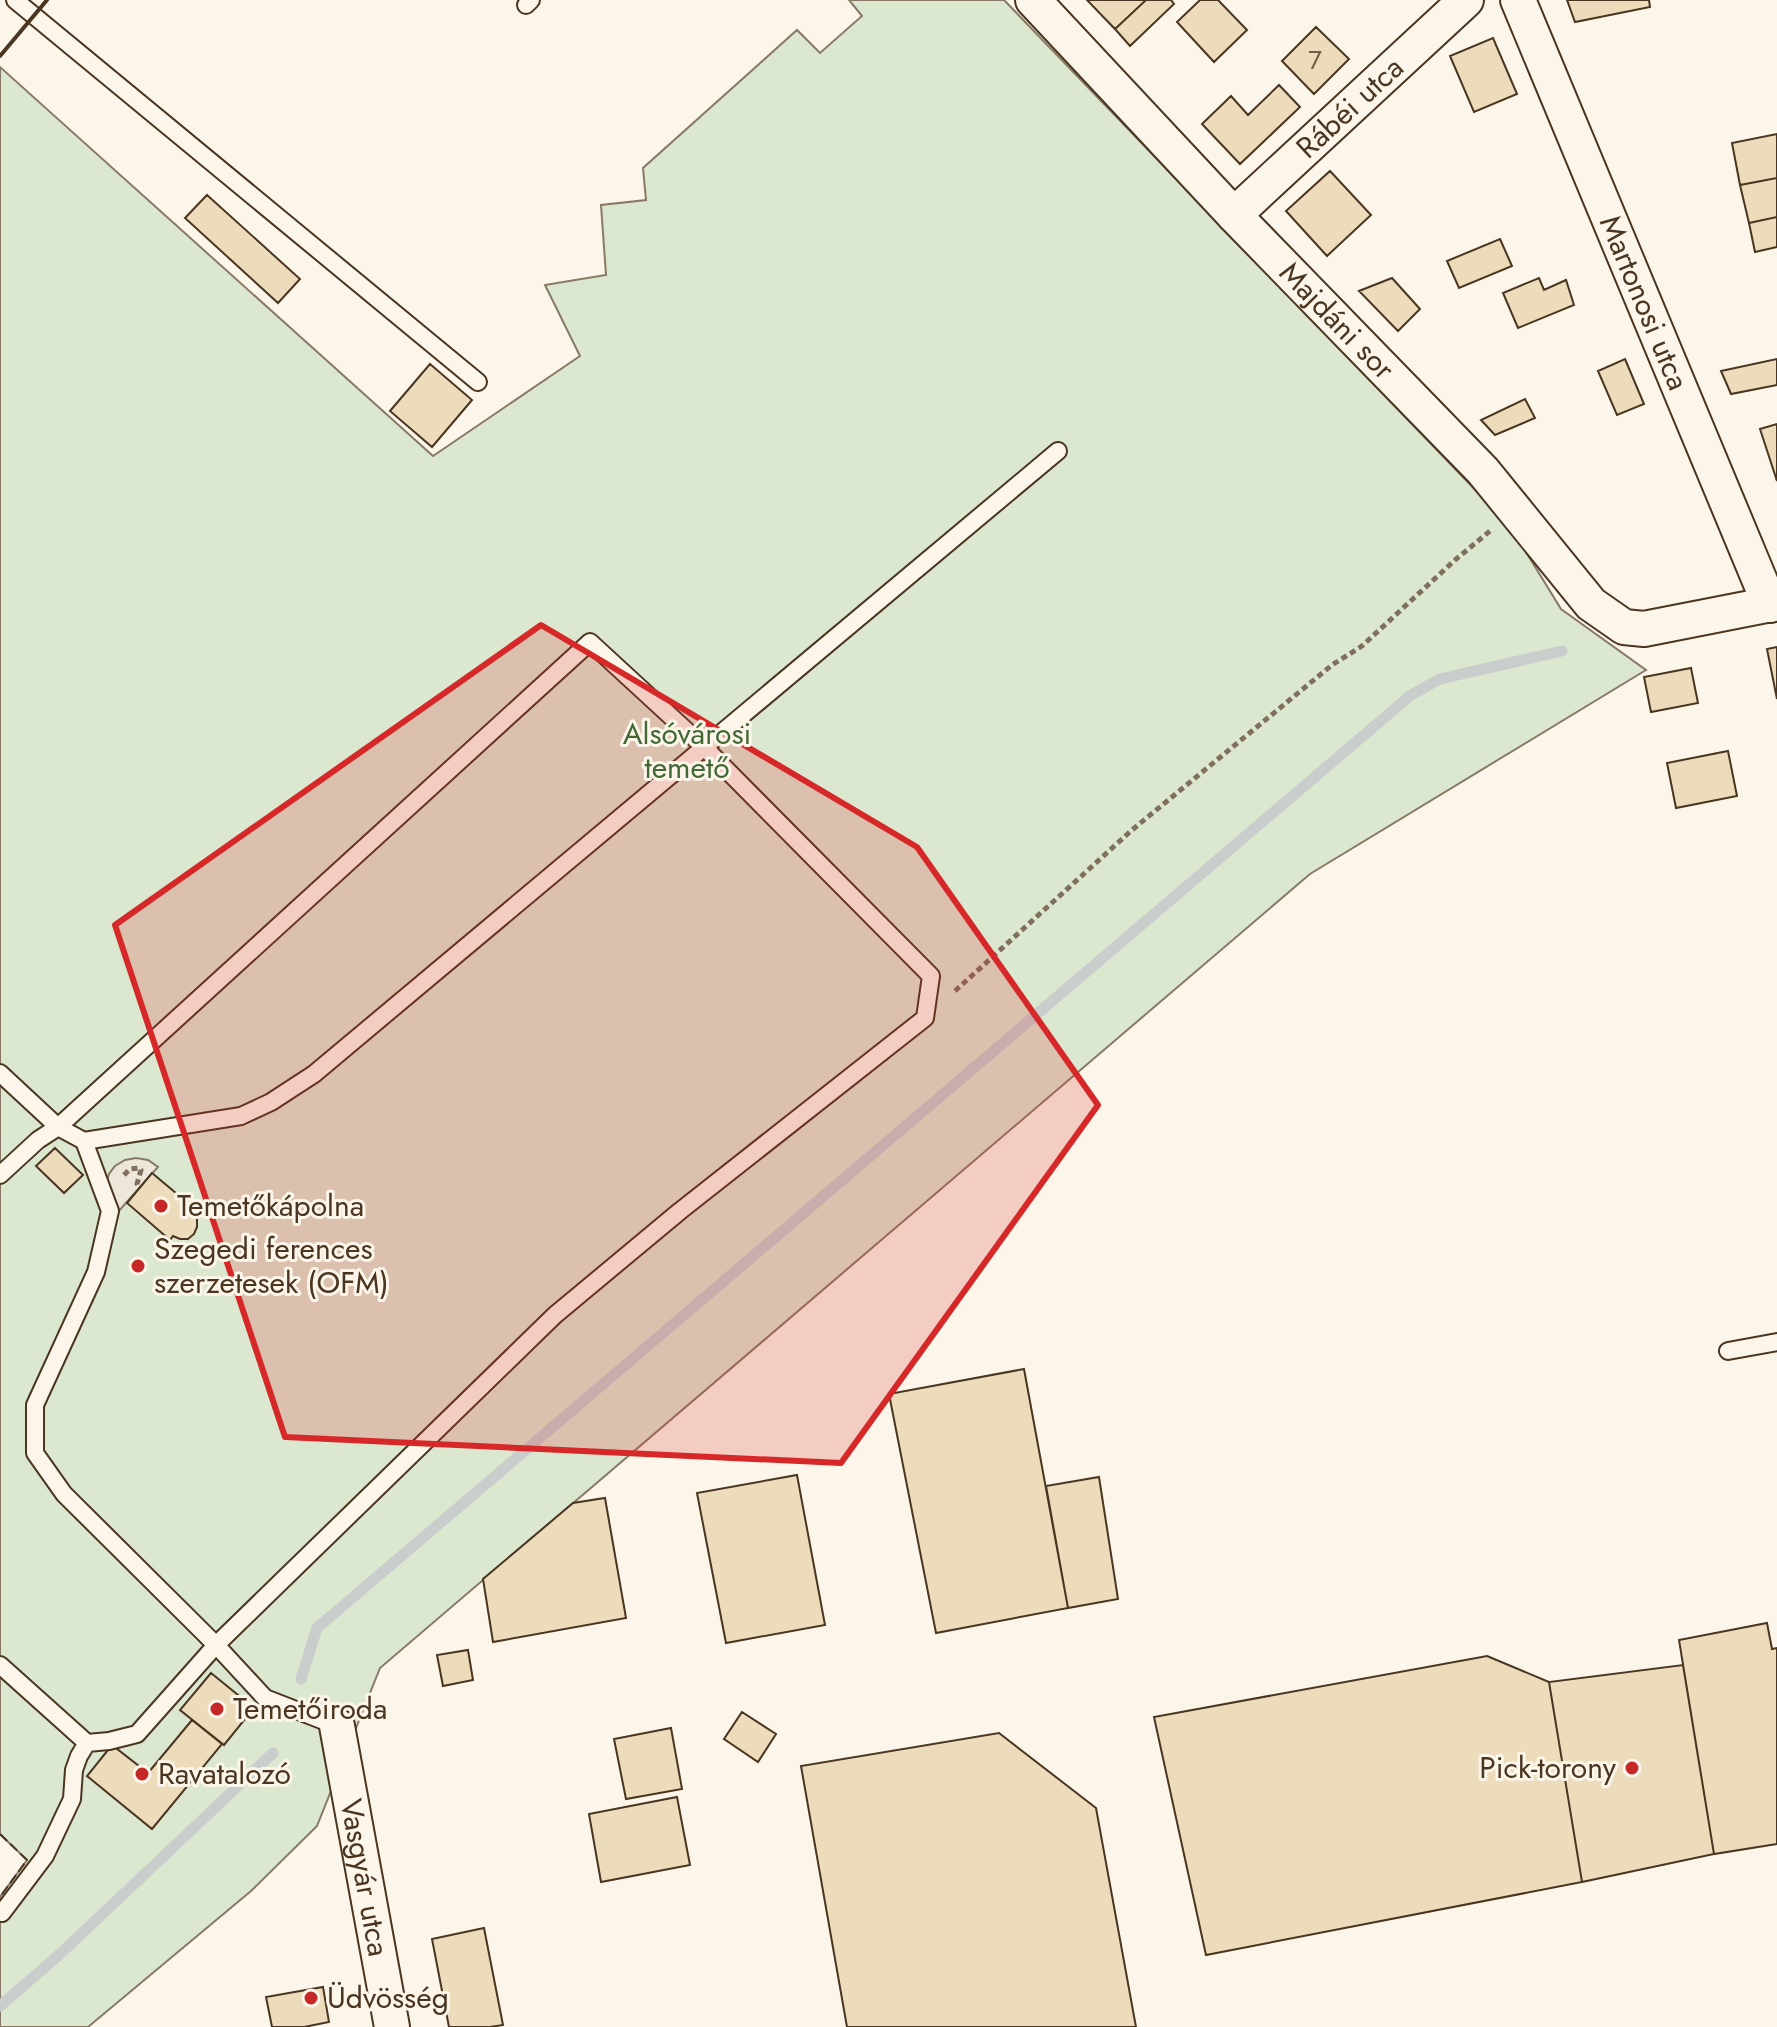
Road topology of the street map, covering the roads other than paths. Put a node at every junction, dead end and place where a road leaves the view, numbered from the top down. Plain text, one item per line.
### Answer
1 (15, 0) edge
2 (1033, 0) edge
3 (1466, 0) edge
4 (1518, 0) edge
5 (1234, 215) junction
6 (478, 382) dead end
7 (1058, 451) dead end
8 (1774, 604) edge
9 (703, 746) junction
10 (0, 1073) edge
11 (58, 1127) junction
12 (84, 1141) junction
13 (0, 1175) edge
14 (1777, 1342) edge
15 (1728, 1351) dead end
16 (216, 1645) junction
17 (0, 1665) edge
18 (337, 1726) joint
19 (87, 1743) junction
20 (2, 1913) dead end
21 (392, 2027) edge

1 - 6 lane
2 - 5 street, Majdáni sor
3 - 5 street, Rábéi utca
4 - 8 street, Martonosi utca
5 - 8 street, Majdáni sor
7 - 9 lane
9 - 11 lane
9 - 12 lane
9 - 16 lane
10 - 11 lane
11 - 12 lane
11 - 13 lane
12 - 16 lane
14 - 15 lane
16 - 18 lane
16 - 19 lane
17 - 19 lane
18 - 21 street, Vasgyár utca
19 - 20 lane

